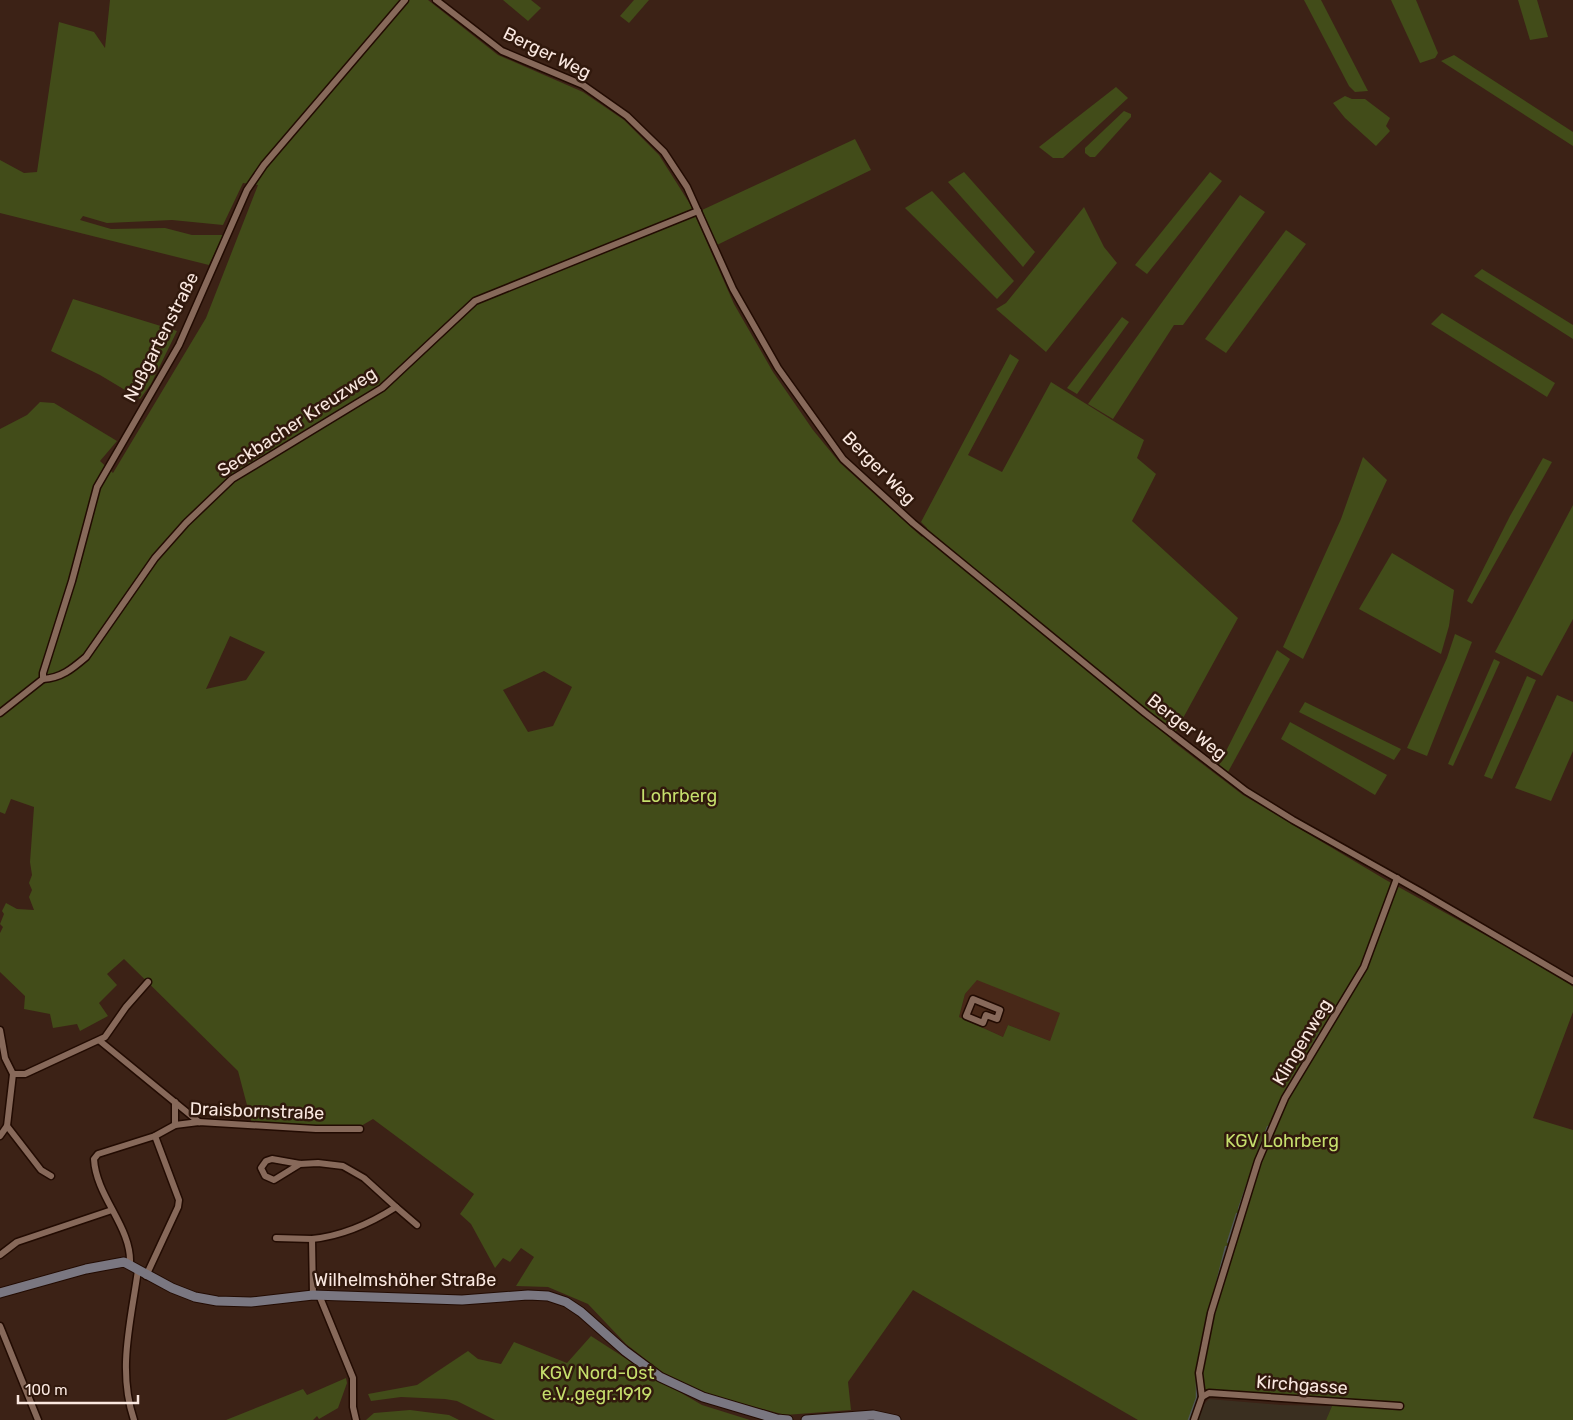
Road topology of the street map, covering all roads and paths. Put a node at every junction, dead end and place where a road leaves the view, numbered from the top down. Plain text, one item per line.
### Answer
1 (405, 0) edge
2 (436, 0) edge
3 (698, 212) junction
4 (43, 679) junction
5 (0, 713) edge
6 (1397, 878) junction
7 (1573, 981) edge
8 (148, 982) dead end
9 (966, 1016) joint
10 (0, 1030) edge
11 (100, 1041) junction
12 (13, 1074) junction
13 (175, 1102) junction
14 (199, 1122) junction
15 (175, 1125) junction
16 (7, 1126) junction
17 (360, 1129) dead end
18 (0, 1136) edge
19 (155, 1136) junction
20 (300, 1164) junction
21 (51, 1176) dead end
22 (396, 1207) junction
23 (112, 1210) junction
24 (417, 1225) dead end
25 (276, 1238) dead end
26 (312, 1239) junction
27 (0, 1255) edge
28 (130, 1264) junction
29 (142, 1273) junction
30 (0, 1293) edge
31 (316, 1295) junction
32 (0, 1326) edge
33 (1202, 1397) junction
34 (1400, 1406) dead end
35 (38, 1420) edge
36 (134, 1420) edge
37 (356, 1420) edge
38 (788, 1420) edge
39 (806, 1420) edge
40 (896, 1420) edge
41 (1194, 1420) edge

1 - 4 street, Nußgartenstraße
2 - 3 street, Berger Weg
3 - 4 street, Seckbacher Kreuzweg
3 - 6 street, Berger Weg
4 - 5 street
6 - 7 street
6 - 33 street, Klingenweg
8 - 11 street
9 - 9 street
10 - 12 street
11 - 12 street
11 - 13 street
12 - 16 street
13 - 14 street
13 - 15 street
14 - 15 street, Draisbornstraße
14 - 17 street, Draisbornstraße
15 - 19 street, Draisbornstraße
16 - 18 street
16 - 21 street
19 - 23 street, Draisbornstraße
19 - 29 street
20 - 20 street
20 - 22 street
22 - 24 street
22 - 26 street
23 - 27 street
23 - 28 street, Draisbornstraße
25 - 26 street
26 - 31 street
28 - 29 main road, Wilhelmshöher Straße
28 - 30 main road
29 - 31 main road, Wilhelmshöher Straße
29 - 36 street
31 - 37 street
31 - 38 main road, Wilhelmshöher Straße
32 - 35 street
33 - 34 street, Kirchgasse
33 - 41 street, Klingenweg
39 - 40 main road

